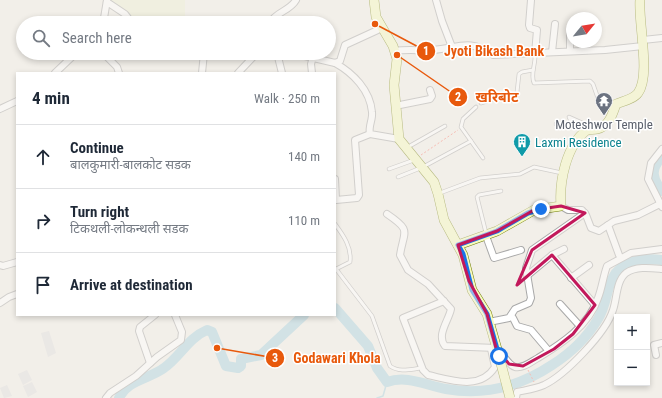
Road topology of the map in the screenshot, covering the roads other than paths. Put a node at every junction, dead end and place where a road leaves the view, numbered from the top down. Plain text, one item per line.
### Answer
1 (296, 0) edge
2 (374, 0) edge
3 (436, 0) edge
4 (531, 0) edge
5 (640, 0) edge
6 (107, 1) edge
7 (104, 16) edge
8 (127, 16) edge
9 (276, 16) edge
10 (555, 24) dead end
11 (382, 28) junction
12 (662, 38) edge
13 (643, 43) junction
14 (452, 47) junction
15 (591, 50) joint
16 (395, 51) junction
17 (570, 51) joint
18 (552, 52) junction
19 (535, 54) junction
20 (69, 60) edge
21 (110, 60) edge
22 (203, 60) edge
23 (250, 60) edge
24 (279, 60) edge
25 (312, 60) edge
26 (324, 60) edge
27 (335, 63) junction
28 (533, 70) junction
29 (56, 72) edge
30 (119, 72) edge
31 (202, 72) edge
32 (239, 72) edge
33 (282, 72) edge
34 (312, 72) edge
35 (430, 90) dead end
36 (16, 101) edge
37 (481, 103) dead end
38 (600, 104) dead end
39 (395, 106) junction
40 (476, 107) dead end
41 (0, 109) edge
42 (556, 124) dead end
43 (445, 126) dead end
44 (589, 129) junction
45 (370, 134) junction
46 (399, 139) junction
47 (471, 141) junction
48 (406, 148) junction
49 (662, 149) edge
50 (483, 158) dead end
51 (416, 159) junction
52 (423, 167) junction
53 (389, 169) dead end
54 (562, 173) junction
55 (398, 177) dead end
56 (501, 191) dead end
57 (438, 194) junction
58 (336, 201) edge
59 (661, 205) edge
60 (561, 206) junction
61 (585, 213) junction
62 (387, 214) dead end
63 (336, 225) edge
64 (608, 226) junction
65 (486, 236) junction
66 (458, 245) junction
67 (564, 249) dead end
68 (662, 249) edge
69 (521, 250) dead end
70 (552, 255) junction
71 (619, 255) dead end
72 (16, 262) edge
73 (589, 264) dead end
74 (0, 265) edge
75 (336, 269) edge
76 (336, 269) edge
77 (662, 269) edge
78 (528, 275) junction
79 (571, 278) junction
80 (16, 295) edge
81 (444, 302) junction
82 (0, 303) edge
83 (560, 304) dead end
84 (595, 305) junction
85 (154, 316) edge
86 (175, 316) edge
87 (513, 318) dead end
88 (489, 322) junction
89 (579, 325) dead end
90 (662, 343) edge
91 (548, 350) dead end
92 (495, 351) junction
93 (656, 355) dead end
94 (150, 363) junction
95 (509, 364) junction
96 (495, 367) junction
97 (422, 368) junction
98 (106, 398) edge
99 (510, 398) edge
100 (516, 398) edge

1 - 9 street
2 - 11 main road
3 - 14 street
4 - 19 street
5 - 13 main road
6 - 7 street
6 - 8 street
10 - 18 street
11 - 16 main road
11 - 27 street
12 - 13 street
13 - 15 street
13 - 44 main road
14 - 16 street
14 - 19 street
15 - 17 street
16 - 39 main road
17 - 18 street
18 - 19 street
19 - 28 lane
20 - 29 street
21 - 30 street
22 - 31 street
23 - 32 street
24 - 33 street
25 - 34 street
26 - 27 street
27 - 45 street
28 - 37 lane
28 - 38 lane
35 - 39 street
36 - 41 street
39 - 46 main road
40 - 47 lane
42 - 44 lane
43 - 48 lane
44 - 54 main road
45 - 46 street
45 - 58 street
46 - 48 main road
47 - 50 lane
47 - 52 lane
48 - 51 main road
49 - 59 street
51 - 52 main road
51 - 53 lane
52 - 55 lane
52 - 57 main road
54 - 57 lane
54 - 60 main road
56 - 65 lane
57 - 66 main road
59 - 64 street
60 - 61 street
60 - 65 main road
61 - 64 street
61 - 78 street
62 - 81 street
63 - 75 lane
64 - 71 street
65 - 66 main road
65 - 69 street
66 - 88 main road
67 - 70 street
68 - 84 street
70 - 78 street
70 - 79 street
72 - 74 street
73 - 79 street
76 - 97 lane
77 - 100 street
78 - 88 street
79 - 84 street
80 - 82 street
81 - 92 street
81 - 97 street
83 - 89 street
84 - 95 street
85 - 94 street
86 - 94 street
87 - 91 street
88 - 92 main road
90 - 93 street
92 - 95 street
92 - 96 street
92 - 99 main road, bridge
94 - 98 street
95 - 96 street
96 - 97 street

